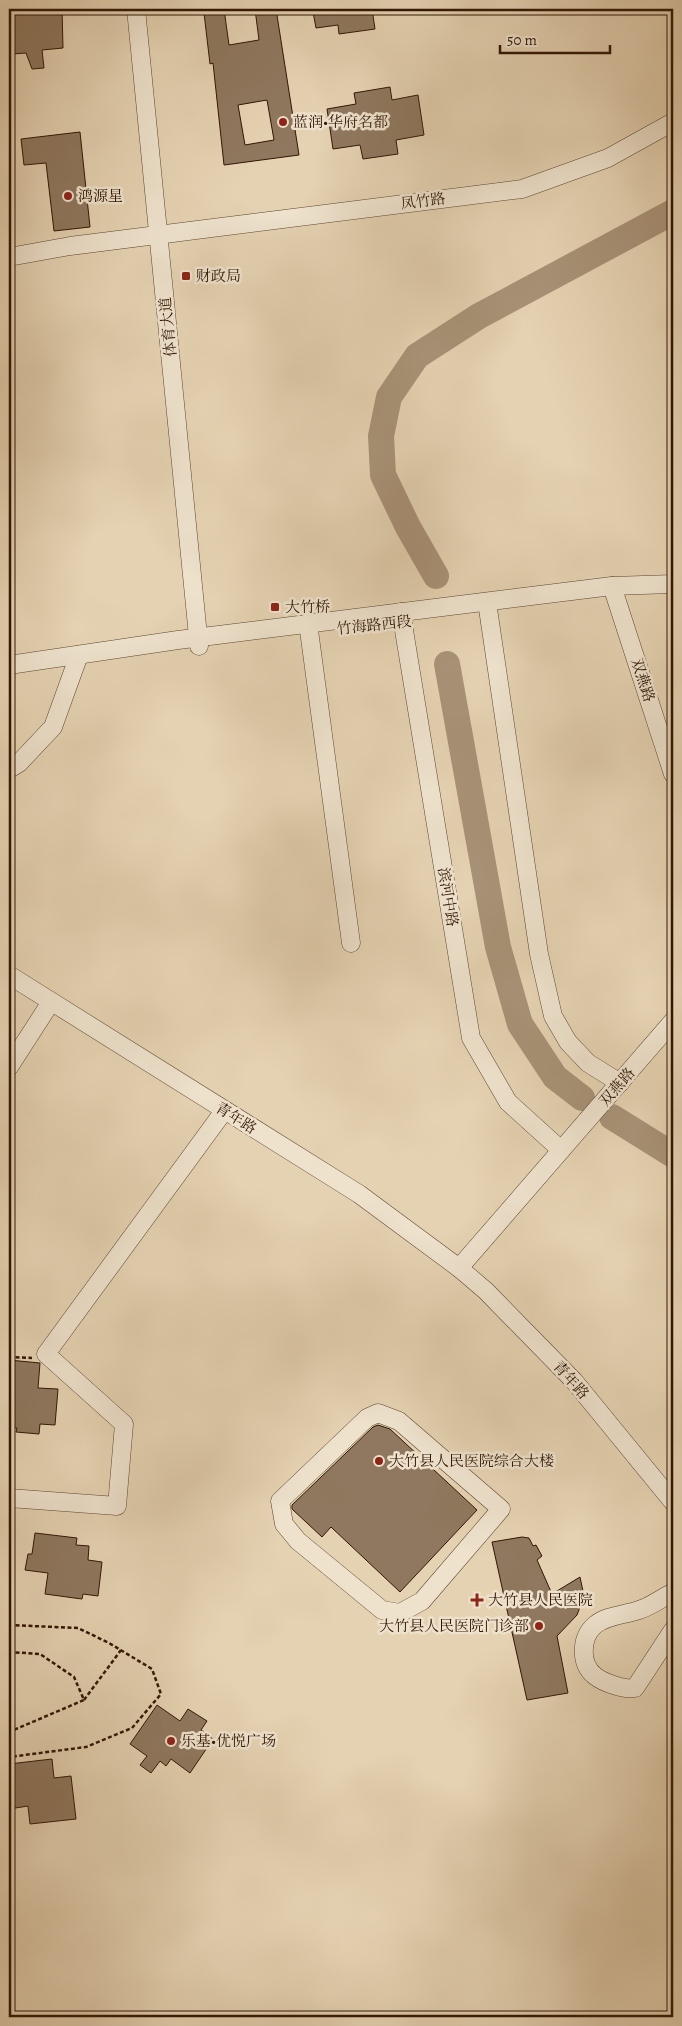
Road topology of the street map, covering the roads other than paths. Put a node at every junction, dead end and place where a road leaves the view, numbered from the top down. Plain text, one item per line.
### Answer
1 (136, 9) edge
2 (673, 122) edge
3 (158, 235) junction
4 (9, 257) edge
5 (673, 584) edge
6 (614, 590) junction
7 (673, 593) edge
8 (487, 607) junction
9 (402, 617) junction
10 (309, 627) junction
11 (198, 642) junction
12 (77, 660) junction
13 (9, 665) edge
14 (9, 674) edge
15 (9, 769) edge
16 (673, 774) edge
17 (351, 943) dead end
18 (9, 975) edge
19 (51, 1002) junction
20 (673, 1021) edge
21 (9, 1067) edge
22 (620, 1083) junction
23 (224, 1111) junction
24 (562, 1150) junction
25 (459, 1268) junction
26 (9, 1498) edge
27 (673, 1502) edge
28 (501, 1509) joint
29 (670, 1594) dead end
30 (673, 1630) edge

1 - 3 street, 体育大道
2 - 3 street, 凤竹路
3 - 4 street, 凤竹路
3 - 11 street, 体育大道
5 - 6 street, 竹海路西段
6 - 7 street, 竹海路西段
6 - 8 street, 竹海路西段
6 - 16 street, 双燕路
8 - 9 street, 竹海路西段
8 - 22 street
9 - 10 street, 竹海路西段
9 - 24 street, 滨河中路
10 - 11 street, 竹海路西段
10 - 17 street
11 - 12 street, 竹海路西段
12 - 13 street, 竹海路西段
12 - 14 street, 竹海路西段
12 - 15 street
18 - 19 street, 青年路
19 - 21 street
19 - 23 street, 青年路
20 - 22 street, 双燕路
22 - 24 street, 双燕路
23 - 25 street, 青年路
23 - 26 street
24 - 25 street
25 - 27 street, 青年路
28 - 28 street
29 - 30 street

